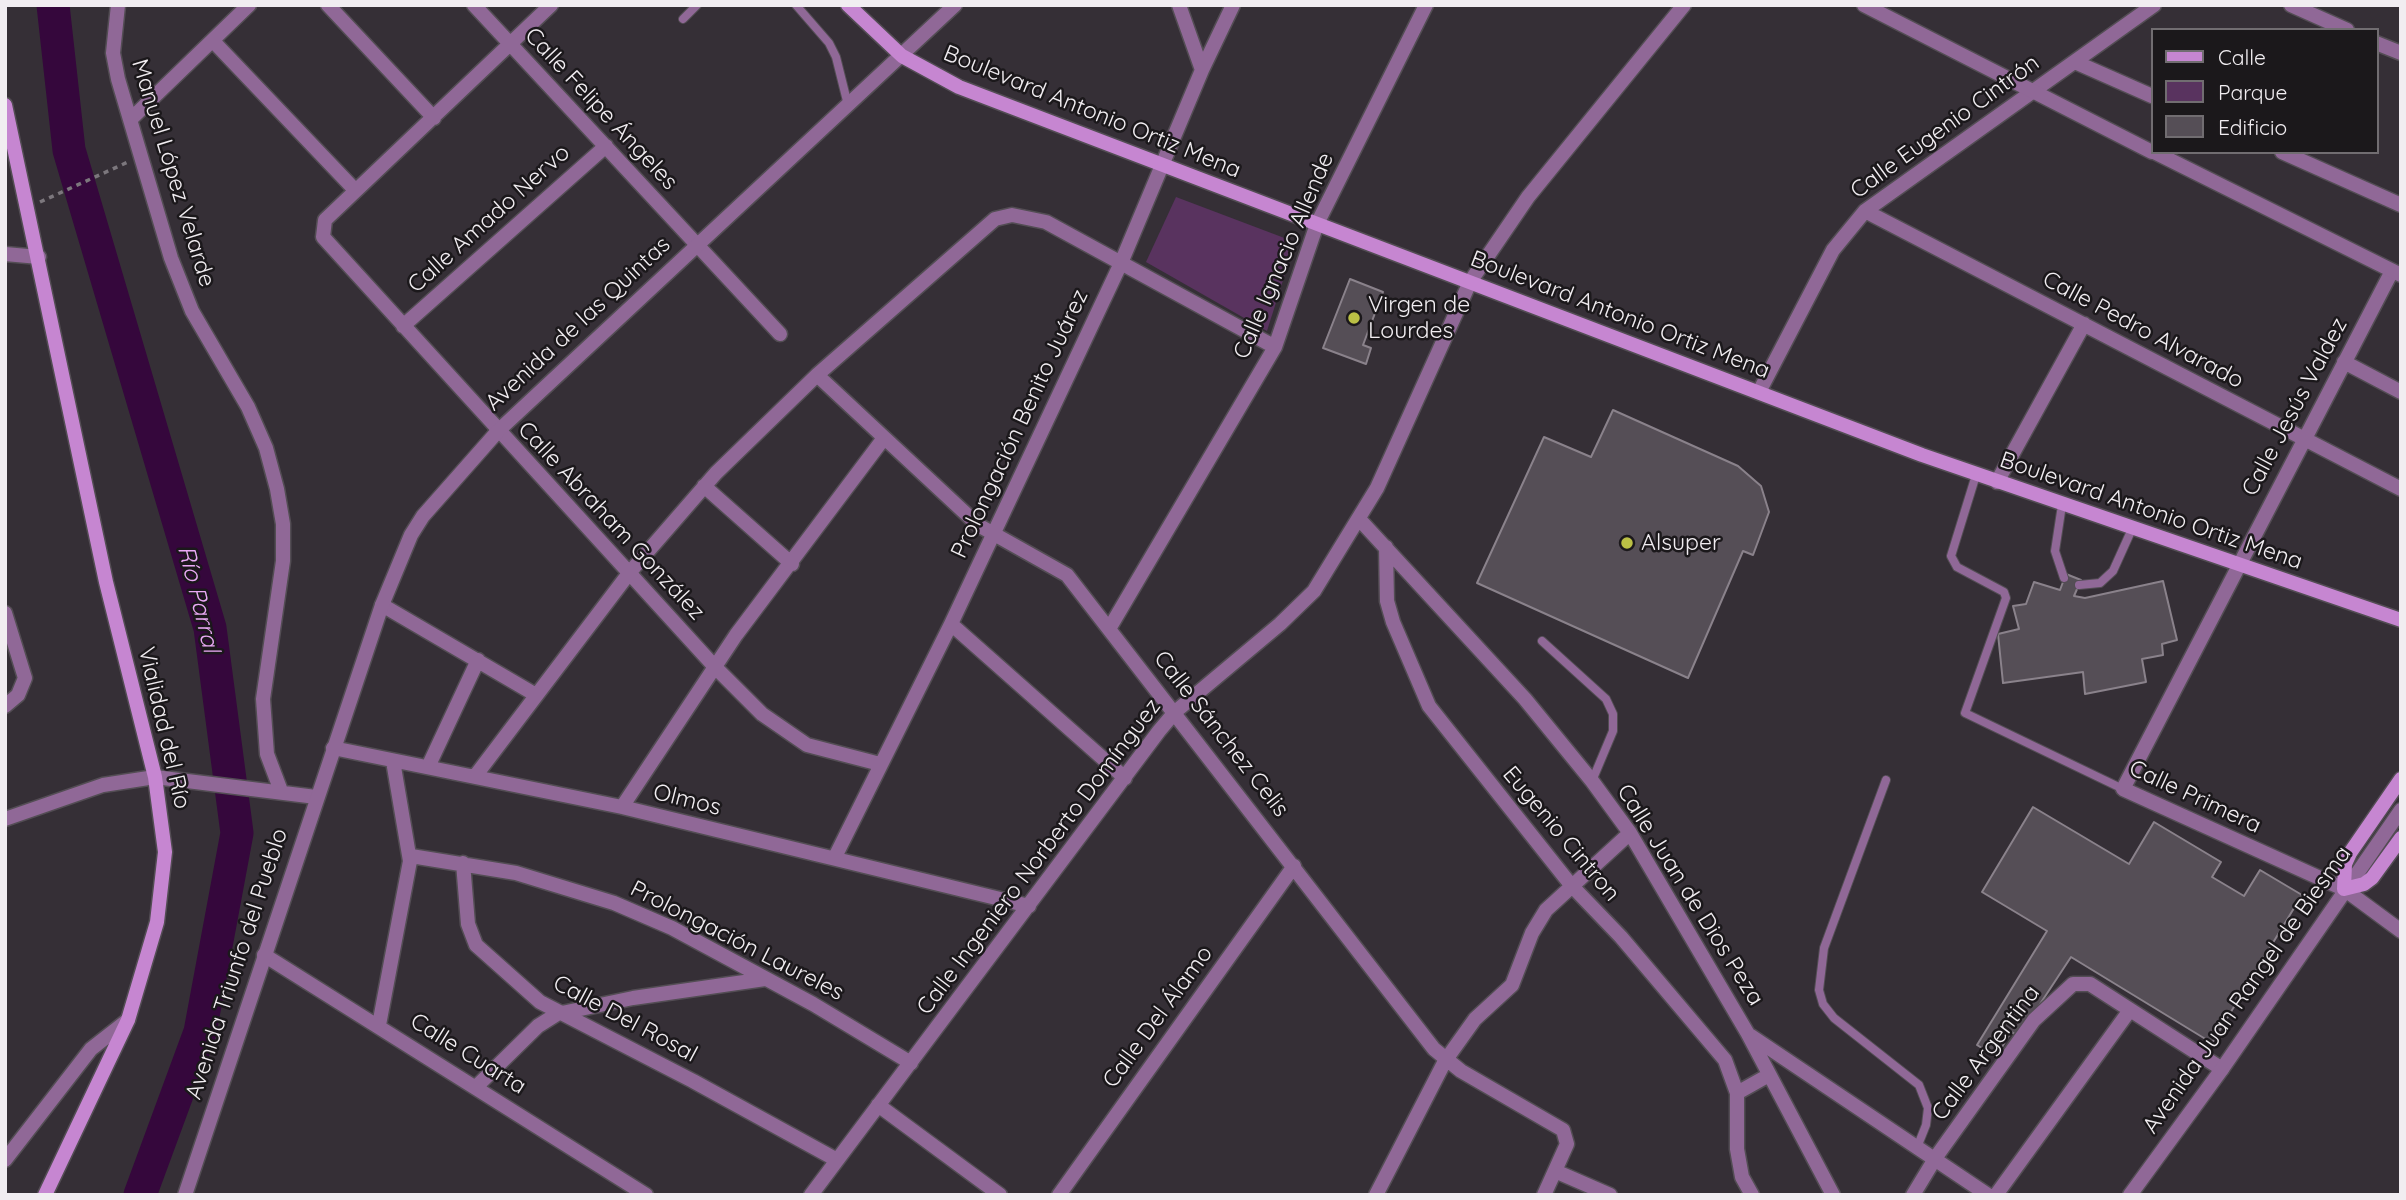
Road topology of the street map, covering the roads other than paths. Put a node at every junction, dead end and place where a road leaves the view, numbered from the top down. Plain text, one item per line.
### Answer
1 (118, 5) edge
2 (249, 5) edge
3 (328, 5) edge
4 (474, 5) edge
5 (551, 5) edge
6 (698, 5) edge
7 (796, 5) edge
8 (848, 5) edge
9 (955, 5) edge
10 (1179, 5) edge
11 (1233, 5) edge
12 (1426, 5) edge
13 (1684, 5) edge
14 (1864, 5) edge
15 (2154, 5) edge
16 (2291, 5) edge
17 (683, 19) dead end
18 (2343, 28) edge
19 (213, 41) junction
20 (510, 43) junction
21 (2378, 44) edge
22 (2401, 53) edge
23 (902, 56) junction
24 (2075, 62) junction
25 (1202, 69) junction
26 (2032, 92) junction
27 (2150, 95) edge
28 (5, 105) edge
29 (848, 105) junction
30 (434, 118) junction
31 (131, 119) junction
32 (606, 146) junction
33 (2150, 151) edge
34 (2157, 154) edge
35 (2286, 154) edge
36 (1162, 167) junction
37 (355, 190) junction
38 (2401, 205) edge
39 (1865, 211) junction
40 (1317, 224) junction
41 (695, 245) junction
42 (5, 254) edge
43 (39, 257) junction
44 (1121, 263) junction
45 (2396, 273) edge
46 (1469, 282) junction
47 (2084, 324) junction
48 (403, 326) junction
49 (780, 334) dead end
50 (1275, 347) junction
51 (2344, 362) junction
52 (817, 375) junction
53 (1759, 392) junction
54 (2401, 392) edge
55 (498, 431) junction
56 (884, 438) junction
57 (2303, 439) junction
58 (1976, 475) junction
59 (1997, 482) junction
60 (704, 486) junction
61 (2401, 489) edge
62 (2062, 505) junction
63 (1360, 520) junction
64 (2132, 529) junction
65 (994, 534) junction
66 (1386, 547) junction
67 (792, 564) junction
68 (2238, 566) junction
69 (630, 572) junction
70 (2064, 578) dead end
71 (2079, 585) dead end
72 (382, 605) junction
73 (5, 613) edge
74 (2401, 620) edge
75 (951, 624) junction
76 (1109, 629) junction
77 (1542, 641) dead end
78 (478, 660) junction
79 (715, 667) junction
80 (536, 695) junction
81 (5, 706) edge
82 (1175, 712) junction
83 (333, 748) junction
84 (393, 761) junction
85 (880, 764) junction
86 (428, 767) junction
87 (475, 775) junction
88 (162, 778) junction
89 (1125, 778) junction
90 (2401, 779) edge
91 (1886, 780) dead end
92 (1592, 781) junction
93 (2123, 789) junction
94 (277, 790) junction
95 (316, 797) junction
96 (622, 807) junction
97 (2401, 810) edge
98 (5, 818) edge
99 (1630, 833) junction
100 (2401, 838) edge
101 (411, 856) junction
102 (835, 857) junction
103 (463, 863) junction
104 (1294, 866) junction
105 (1570, 885) junction
106 (2344, 889) junction
107 (1029, 906) junction
108 (2401, 931) edge
109 (264, 955) junction
110 (765, 979) junction
111 (2130, 1010) junction
112 (561, 1013) junction
113 (128, 1020) junction
114 (379, 1025) junction
115 (1748, 1034) junction
116 (1446, 1061) junction
117 (911, 1063) junction
118 (2222, 1069) junction
119 (1769, 1075) junction
120 (477, 1086) junction
121 (1737, 1093) junction
122 (878, 1105) junction
123 (1918, 1146) junction
124 (1936, 1157) junction
125 (5, 1160) edge
126 (837, 1160) junction
127 (1555, 1171) junction
128 (45, 1195) edge
129 (185, 1195) edge
130 (646, 1195) edge
131 (811, 1195) edge
132 (1000, 1195) edge
133 (1059, 1195) edge
134 (1376, 1195) edge
135 (1544, 1195) edge
136 (1610, 1195) edge
137 (1752, 1195) edge
138 (1833, 1195) edge
139 (1913, 1195) edge
140 (1988, 1195) edge
141 (1996, 1195) edge
142 (2130, 1195) edge

1 - 31 street, Manuel López Velarde
2 - 19 street
3 - 30 street
4 - 20 street, Calle Felipe Ángeles
5 - 20 street
6 - 17 lane
7 - 29 lane
8 - 23 main road, Boulevard Antonio Ortiz Mena
9 - 23 street, Avenida de las Quintas
10 - 25 street
11 - 25 street, Prolongación Benito Juárez
12 - 40 street, Calle Ignacio Allende
13 - 46 street, Calle Ingeniero Norberto Domínguez
14 - 26 street
15 - 24 street, Calle Eugenio Cintrón
16 - 18 street
19 - 31 street
19 - 37 street
20 - 30 street
20 - 32 street, Calle Felipe Ángeles
21 - 22 street
23 - 29 street, Avenida de las Quintas
23 - 36 main road, Boulevard Antonio Ortiz Mena
24 - 26 street, Calle Eugenio Cintrón
24 - 27 street
25 - 36 street, Prolongación Benito Juárez
26 - 33 street
26 - 39 street, Calle Eugenio Cintrón
28 - 43 main road, Vialidad del Río
29 - 41 street, Avenida de las Quintas
30 - 37 street
31 - 94 street, Manuel López Velarde
32 - 41 street, Calle Felipe Ángeles
32 - 48 street, Calle Amado Nervo
34 - 45 street
35 - 38 street
36 - 40 main road, Boulevard Antonio Ortiz Mena
36 - 44 street, Prolongación Benito Juárez
37 - 48 street, Calle Abraham González
39 - 47 street, Calle Pedro Alvarado
39 - 53 street, Calle Eugenio Cintrón
40 - 46 main road, Boulevard Antonio Ortiz Mena
40 - 50 street, Calle Ignacio Allende
41 - 49 street, Calle Felipe Ángeles
41 - 55 street, Avenida de las Quintas
42 - 43 street
43 - 88 main road, Vialidad del Río
44 - 50 street
44 - 52 street
44 - 65 street, Prolongación Benito Juárez
45 - 51 street, Calle Jesús Valdez
46 - 53 main road, Boulevard Antonio Ortiz Mena
46 - 63 street, Calle Ingeniero Norberto Domínguez
47 - 57 street, Calle Pedro Alvarado
47 - 59 street
48 - 55 street, Calle Abraham González
50 - 76 street, Calle Ignacio Allende
51 - 54 street
51 - 57 street, Calle Jesús Valdez
52 - 56 street, Calle Sánchez Celis
52 - 60 street
53 - 58 main road, Boulevard Antonio Ortiz Mena
55 - 69 street, Calle Abraham González
55 - 72 street, Avenida de las Quintas
56 - 65 street, Calle Sánchez Celis
56 - 67 street
57 - 61 street, Calle Pedro Alvarado
57 - 68 street, Calle Jesús Valdez
58 - 59 main road, Boulevard Antonio Ortiz Mena
58 - 93 lane, Calle Primera
59 - 62 main road, Boulevard Antonio Ortiz Mena
60 - 67 street
60 - 69 street
62 - 64 main road, Boulevard Antonio Ortiz Mena
62 - 70 lane
63 - 66 street, Calle Juan de Dios Peza
63 - 82 street, Calle Ingeniero Norberto Domínguez
64 - 68 main road, Boulevard Antonio Ortiz Mena
64 - 71 lane
65 - 75 street, Prolongación Benito Juárez
65 - 76 street, Calle Sánchez Celis
66 - 92 street, Calle Juan de Dios Peza
66 - 105 street, Eugenio Cintron
67 - 79 street
68 - 74 main road, Boulevard Antonio Ortiz Mena
68 - 93 street, Calle Jesús Valdez
69 - 79 street, Calle Abraham González
69 - 80 street
72 - 78 street
72 - 83 street, Avenida de las Quintas
73 - 81 street
75 - 85 street, Prolongación Benito Juárez
75 - 89 street
76 - 82 street, Calle Sánchez Celis
77 - 92 lane
78 - 80 street
78 - 86 street
79 - 85 street, Calle Abraham González
79 - 96 street
80 - 87 street
82 - 89 street, Calle Ingeniero Norberto Domínguez
82 - 104 street, Calle Sánchez Celis
83 - 84 street, Olmos
83 - 95 street, Avenida Triunfo del Pueblo
84 - 86 street, Olmos
84 - 101 street
85 - 102 street, Prolongación Benito Juárez
86 - 87 street, Olmos
87 - 96 street, Olmos
88 - 94 street
88 - 98 street
88 - 113 main road, Vialidad del Río
89 - 107 street, Calle Ingeniero Norberto Domínguez
90 - 106 main road
91 - 123 lane
92 - 99 street, Calle Juan de Dios Peza
93 - 106 street, Calle Primera
94 - 95 street
95 - 109 street, Avenida Triunfo del Pueblo
96 - 102 street, Olmos
97 - 106 street, Avenida Juan Rangel de Biesma
99 - 105 street
99 - 115 street, Calle Juan de Dios Peza
100 - 106 main road
101 - 103 street, Prolongación Laureles
101 - 114 street
102 - 107 street, Olmos
103 - 110 street, Prolongación Laureles
103 - 112 street, Calle Del Rosal
104 - 116 street, Calle Sánchez Celis
104 - 133 street, Calle Del Álamo
105 - 116 street
105 - 121 street, Eugenio Cintron
106 - 108 street, Calle Primera
106 - 118 street, Avenida Juan Rangel de Biesma
107 - 117 street, Calle Ingeniero Norberto Domínguez
109 - 114 street, Calle Cuarta
109 - 129 street, Avenida Triunfo del Pueblo
110 - 112 street
110 - 117 street, Prolongación Laureles
111 - 118 street, Calle Argentina
111 - 124 street, Calle Argentina
111 - 141 street
112 - 120 street
112 - 126 street, Calle Del Rosal
113 - 125 street
113 - 128 main road, Vialidad del Río
114 - 120 street, Calle Cuarta
115 - 119 street, Calle Juan de Dios Peza
115 - 123 street
116 - 127 street, Calle Sánchez Celis
116 - 134 street
117 - 122 street, Calle Ingeniero Norberto Domínguez
118 - 142 street, Avenida Juan Rangel de Biesma
119 - 121 street
119 - 138 street, Calle Juan de Dios Peza
120 - 130 street, Calle Cuarta
121 - 137 street, Eugenio Cintron
122 - 126 street, Calle Ingeniero Norberto Domínguez
122 - 132 street
123 - 124 street
124 - 139 street, Calle Argentina
124 - 140 street
126 - 131 street, Calle Ingeniero Norberto Domínguez
127 - 135 street
127 - 136 street

